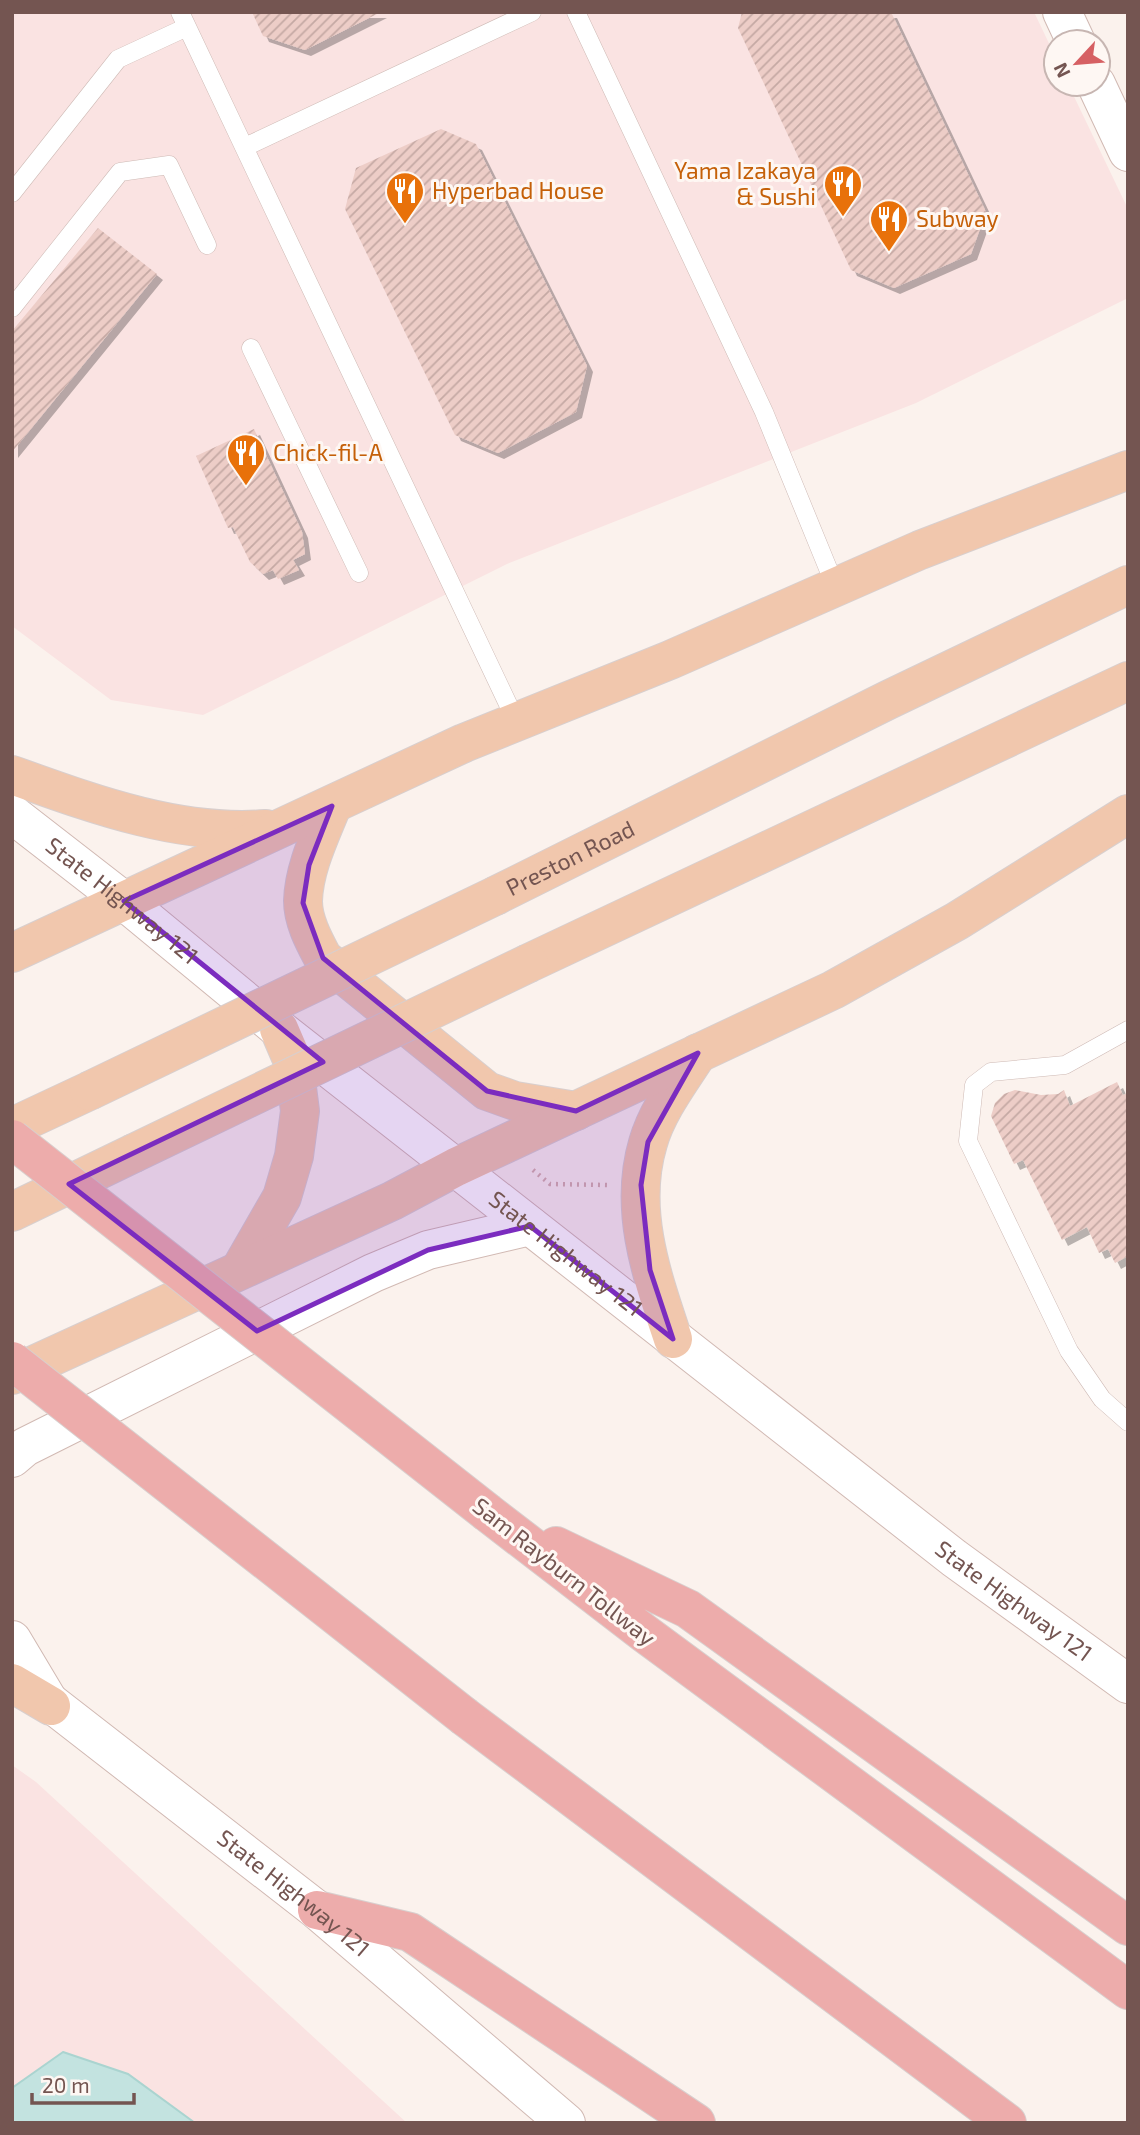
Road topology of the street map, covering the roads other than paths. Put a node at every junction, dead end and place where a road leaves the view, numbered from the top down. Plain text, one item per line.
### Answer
1 (532, 12) edge
2 (576, 12) edge
3 (1062, 12) edge
4 (184, 20) edge
5 (1069, 28) edge
6 (1103, 98) edge
7 (245, 147) junction
8 (1128, 152) edge
9 (12, 193) edge
10 (207, 245) dead end
11 (12, 308) edge
12 (251, 348) dead end
13 (1128, 470) edge
14 (359, 573) dead end
15 (1128, 585) edge
16 (836, 588) junction
17 (1128, 681) edge
18 (516, 721) junction
19 (12, 775) edge
20 (332, 806) junction
21 (12, 814) edge
22 (1128, 814) edge
23 (286, 828) junction
24 (124, 901) junction
25 (12, 953) edge
26 (279, 1029) junction
27 (1128, 1030) edge
28 (698, 1053) junction
29 (576, 1111) junction
30 (12, 1127) edge
31 (12, 1139) edge
32 (456, 1167) junction
33 (12, 1212) edge
34 (530, 1226) junction
35 (240, 1270) junction
36 (673, 1339) junction
37 (12, 1361) edge
38 (12, 1375) edge
39 (1128, 1422) edge
40 (12, 1458) edge
41 (488, 1513) junction
42 (12, 1640) edge
43 (12, 1673) edge
44 (12, 1683) edge
45 (1128, 1684) edge
46 (51, 1706) junction
47 (317, 1910) junction
48 (1128, 1926) edge
49 (1128, 1990) edge
50 (981, 2110) edge
51 (566, 2123) edge
52 (696, 2123) edge
53 (1007, 2123) edge

1 - 7 lane
2 - 16 lane
3 - 5 main road
4 - 7 lane
4 - 9 lane
6 - 8 main road
7 - 18 lane
10 - 11 lane
12 - 14 lane
13 - 16 main road
15 - 30 main road, Preston Road, bridge
16 - 18 main road
17 - 33 main road, bridge
18 - 20 main road
19 - 23 main road
20 - 23 main road
20 - 29 main road
21 - 24 main road, State Highway 121
22 - 28 main road
23 - 24 main road
24 - 25 main road
24 - 26 main road, State Highway 121
26 - 32 main road, State Highway 121
26 - 35 main road
27 - 39 lane
28 - 29 main road
28 - 36 main road
29 - 32 main road
31 - 41 highway, Sam Rayburn Tollway, bridge
32 - 34 main road, State Highway 121
32 - 35 main road
34 - 36 main road, State Highway 121
34 - 40 main road
35 - 38 main road
36 - 45 main road, State Highway 121
37 - 50 highway, bridge
41 - 48 highway
41 - 49 highway, Sam Rayburn Tollway
42 - 46 main road
43 - 46 main road, State Highway 121
44 - 46 main road
46 - 47 main road, State Highway 121
47 - 51 main road, State Highway 121
47 - 52 highway
50 - 53 highway

